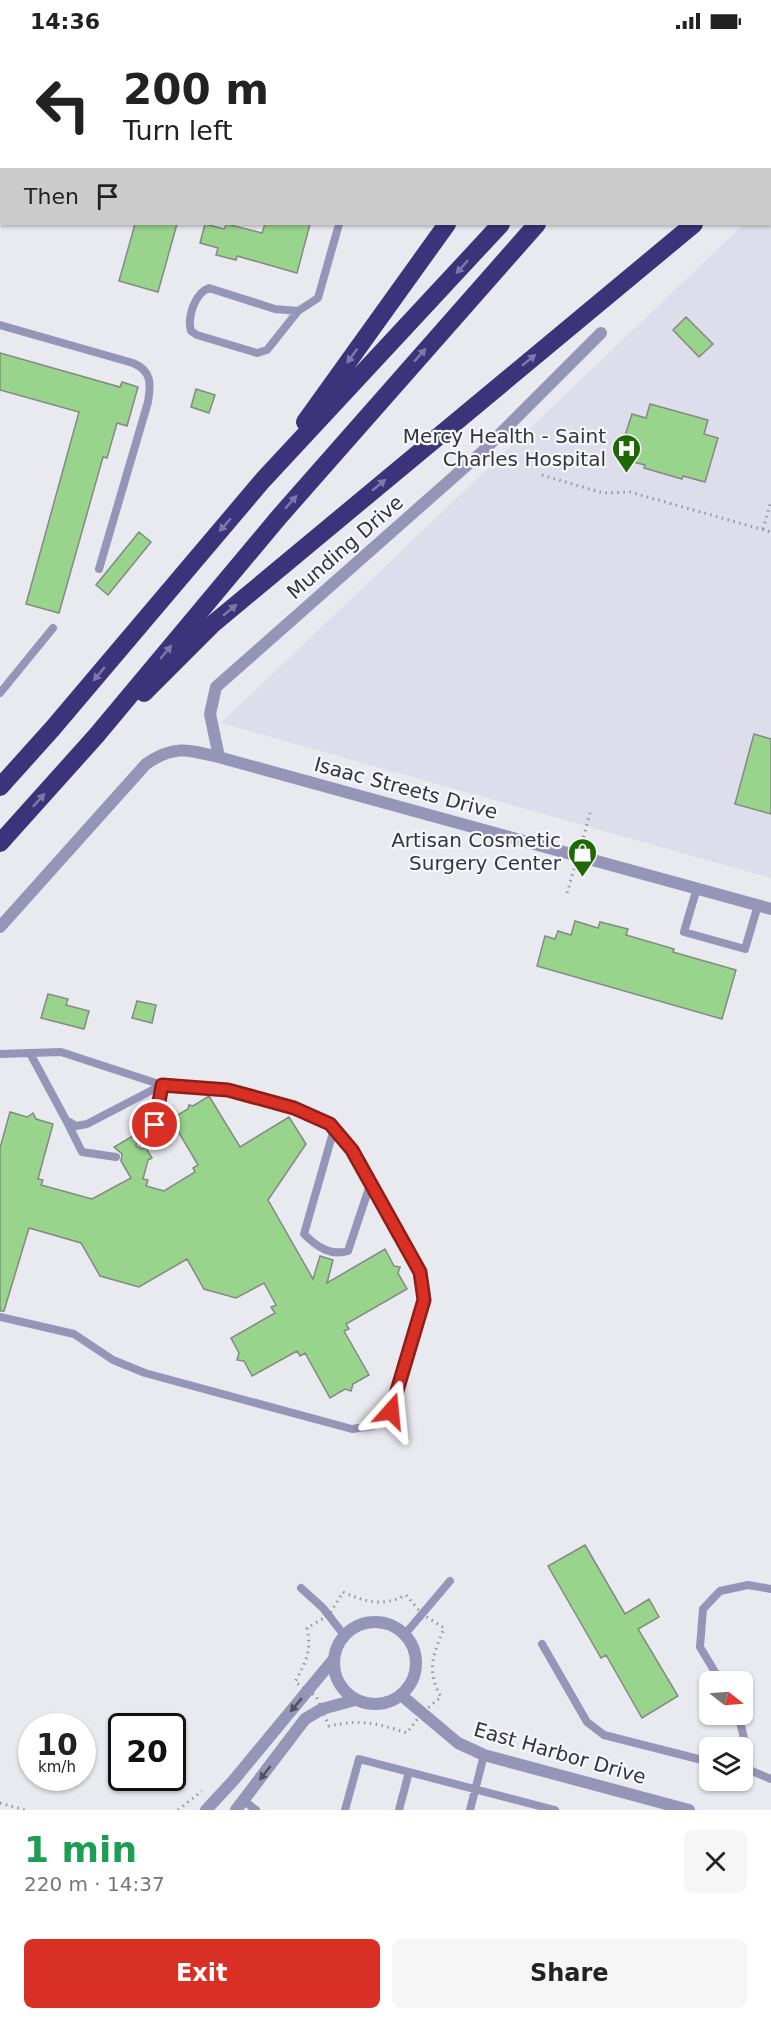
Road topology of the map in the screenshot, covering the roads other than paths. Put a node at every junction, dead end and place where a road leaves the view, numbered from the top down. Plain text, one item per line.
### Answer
1 (339, 225) edge
2 (446, 225) edge
3 (500, 225) edge
4 (536, 225) edge
5 (693, 225) edge
6 (298, 311) junction
7 (0, 325) edge
8 (601, 333) dead end
9 (263, 480) junction
10 (99, 569) dead end
11 (53, 628) dead end
12 (0, 693) edge
13 (96, 736) junction
14 (219, 757) junction
15 (0, 787) edge
16 (0, 843) edge
17 (697, 888) junction
18 (758, 905) junction
19 (771, 909) edge
20 (0, 927) edge
21 (0, 1054) edge
22 (31, 1054) junction
23 (162, 1085) junction
24 (66, 1120) junction
25 (334, 1130) junction
26 (142, 1143) dead end
27 (116, 1157) dead end
28 (370, 1185) junction
29 (0, 1317) edge
30 (450, 1581) dead end
31 (301, 1588) dead end
32 (771, 1589) edge
33 (405, 1634) junction
34 (344, 1635) junction
35 (542, 1644) dead end
36 (333, 1660) junction
37 (714, 1671) edge
38 (401, 1695) junction
39 (355, 1700) junction
40 (484, 1755) junction
41 (699, 1759) edge
42 (409, 1772) junction
43 (753, 1772) edge
44 (771, 1779) edge
45 (476, 1789) junction
46 (239, 1805) edge
47 (206, 1810) edge
48 (256, 1810) edge
49 (345, 1810) edge
50 (399, 1810) edge
51 (470, 1810) edge
52 (555, 1810) edge
53 (689, 1810) edge

1 - 6 lane
2 -> 9 highway
3 -> 9 highway
13 -> 4 highway
13 -> 5 highway
6 - 6 lane
7 - 10 lane
8 - 14 street, Munding Drive
9 -> 15 highway
11 - 12 lane
16 -> 13 highway
14 - 17 street, Isaac Streets Drive
14 - 20 street, Isaac Streets Drive
17 - 18 street, Isaac Streets Drive
17 - 18 lane
18 - 19 street, Isaac Streets Drive
21 - 22 lane
22 - 23 lane
22 - 24 lane
23 - 24 lane
23 - 25 lane
23 - 26 lane
24 - 27 lane
25 - 28 lane
25 - 28 lane
28 - 29 lane
30 - 33 lane
31 - 34 lane
32 - 37 lane
33 - 34 street
33 - 38 street
34 - 36 street
35 - 41 lane
36 - 39 street
36 -> 47 street
38 - 39 street
38 - 40 street, East Harbor Drive
39 -> 46 street
40 - 45 lane
40 - 53 street, East Harbor Drive
42 - 45 lane
42 - 49 lane
42 - 50 lane
43 - 44 lane
45 - 51 lane
45 - 52 lane
46 - 48 lane

